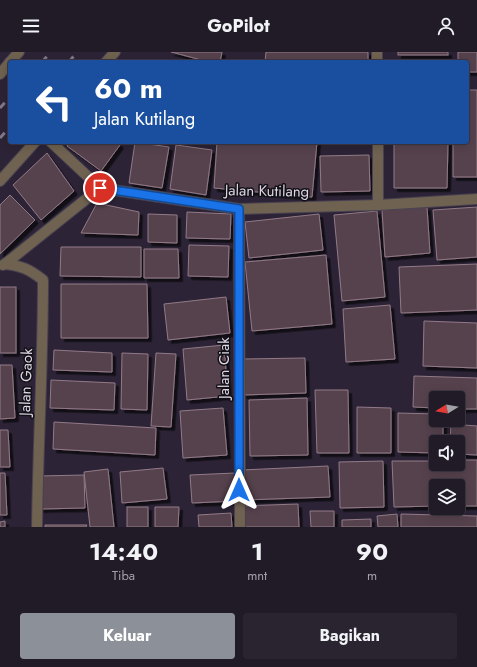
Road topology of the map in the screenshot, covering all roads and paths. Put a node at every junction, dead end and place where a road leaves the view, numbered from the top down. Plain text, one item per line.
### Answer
1 (19, 52) edge
2 (115, 52) edge
3 (12, 60) edge
4 (108, 60) edge
5 (8, 64) edge
6 (0, 74) edge
7 (33, 144) edge
8 (53, 144) edge
9 (378, 144) edge
10 (0, 181) edge
11 (100, 188) junction
12 (477, 199) edge
13 (378, 205) junction
14 (239, 209) junction
15 (3, 265) edge
16 (37, 527) edge
17 (240, 527) edge

1 - 3 street
2 - 4 street
5 - 6 street
7 - 10 street
8 - 11 street
9 - 13 street
11 - 14 street, Jalan Kutilang
11 - 15 street, Jalan Gaok
12 - 13 street, Jalan Kutilang
13 - 14 street, Jalan Kutilang
14 - 17 street, Jalan Ciak
15 - 16 street, Jalan Gaok

